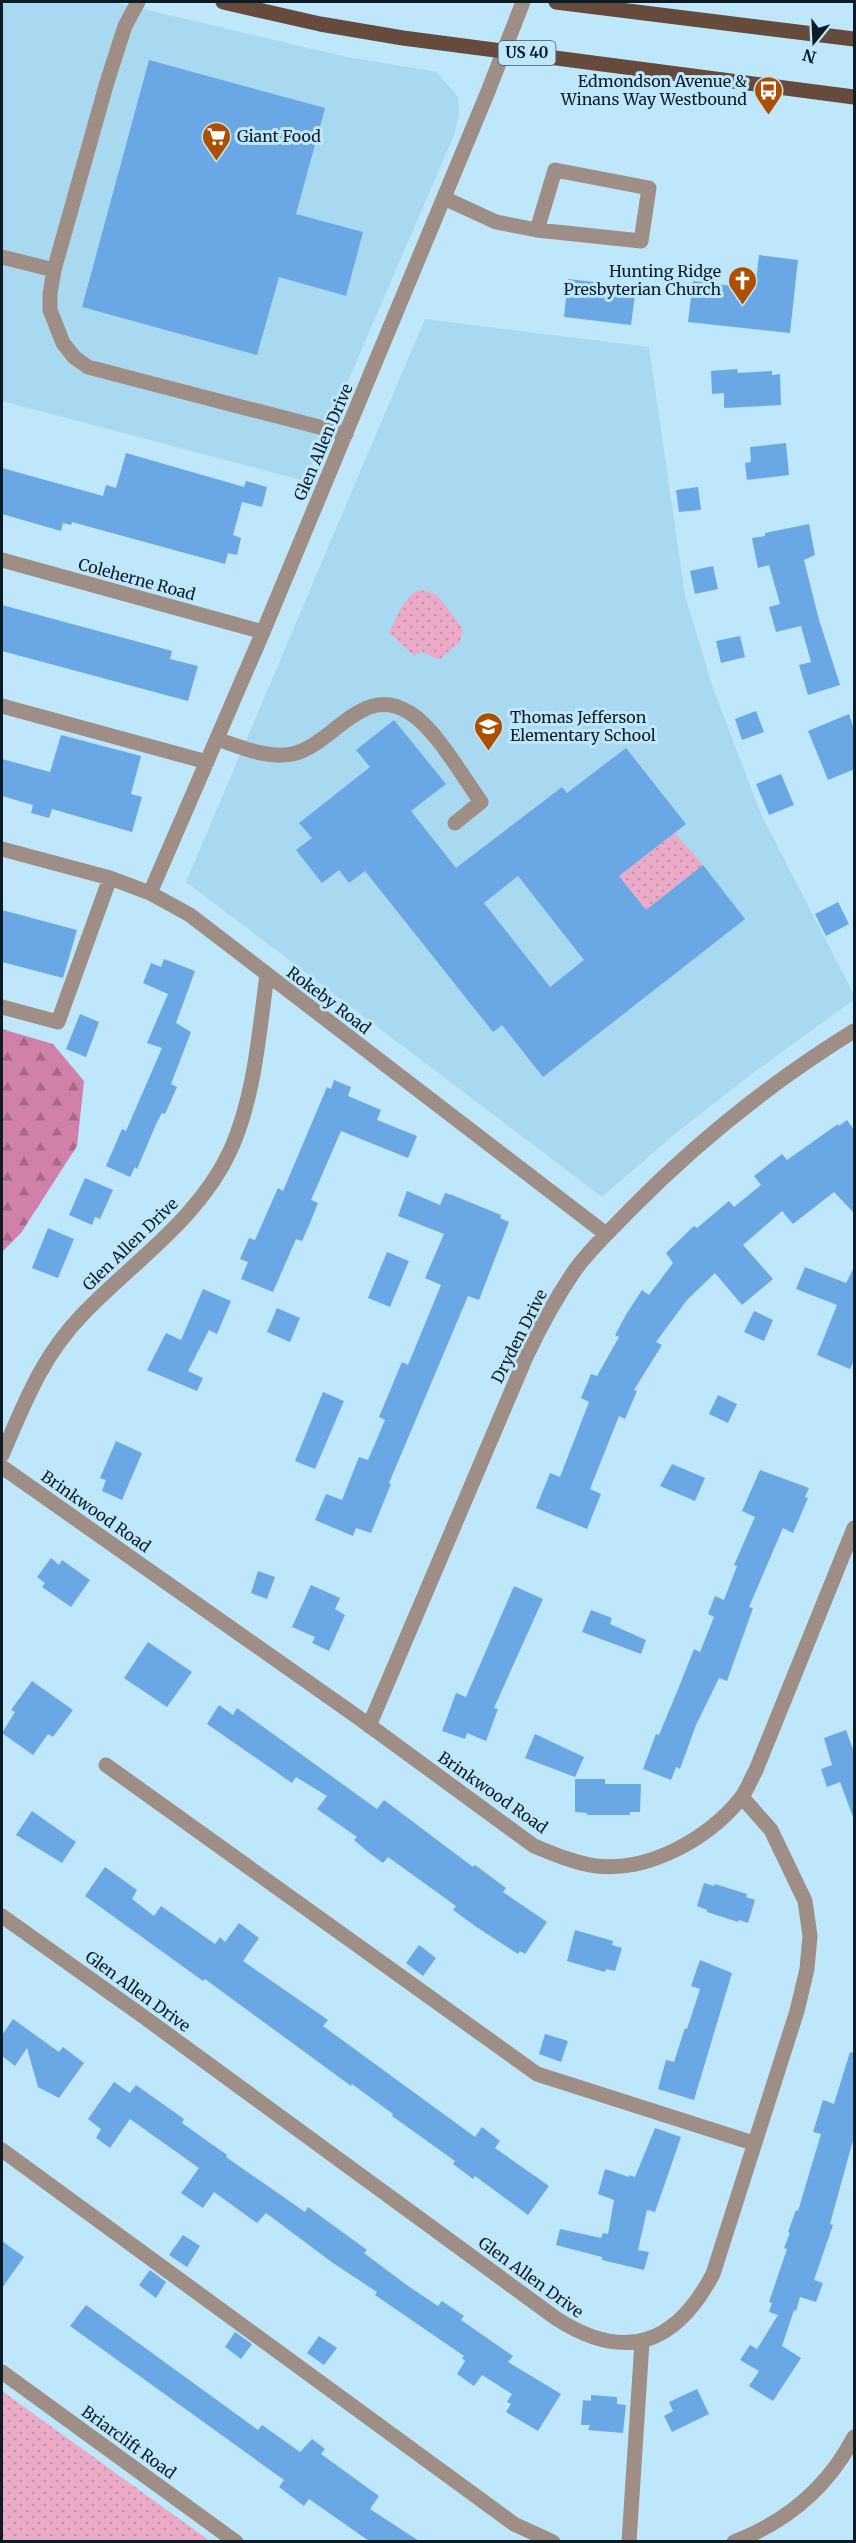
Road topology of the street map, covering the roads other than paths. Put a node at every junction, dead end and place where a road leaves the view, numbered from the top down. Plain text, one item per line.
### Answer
1 (138, 2) edge
2 (223, 2) edge
3 (523, 2) edge
4 (556, 2) edge
5 (855, 39) edge
6 (505, 51) junction
7 (855, 97) edge
8 (444, 198) junction
9 (537, 230) junction
10 (2, 257) edge
11 (54, 270) junction
12 (346, 434) junction
13 (2, 560) edge
14 (263, 632) junction
15 (2, 706) edge
16 (217, 739) junction
17 (207, 762) junction
18 (455, 824) dead end
19 (2, 849) edge
20 (110, 878) junction
21 (150, 893) junction
22 (267, 975) junction
23 (2, 1007) edge
24 (855, 1031) edge
25 (606, 1234) junction
26 (2, 1455) edge
27 (2, 1467) edge
28 (855, 1528) edge
29 (369, 1726) junction
30 (106, 1765) dead end
31 (742, 1797) junction
32 (2, 1916) edge
33 (753, 2143) junction
34 (2, 2150) edge
35 (642, 2342) junction
36 (2, 2372) edge
37 (855, 2438) edge
38 (236, 2541) edge
39 (553, 2541) edge
40 (629, 2541) edge
41 (734, 2541) edge

1 - 11 street
2 - 6 main road, US 40
3 - 6 street, Glen Allen Drive
4 - 5 main road
6 - 7 main road, US 40
6 - 8 street, Glen Allen Drive
8 - 9 street
8 - 12 street, Glen Allen Drive
9 - 9 street
10 - 11 street
11 - 12 street
12 - 14 street, Glen Allen Drive
13 - 14 street, Coleherne Road
14 - 16 street, Glen Allen Drive
15 - 17 street
16 - 17 street, Glen Allen Drive
16 - 18 street
17 - 21 street, Glen Allen Drive
19 - 20 street, Rokeby Road
20 - 21 street, Rokeby Road
20 - 23 street
21 - 22 street, Rokeby Road
22 - 25 street, Rokeby Road
22 - 26 street, Glen Allen Drive
24 - 25 street, Dryden Drive
25 - 29 street, Dryden Drive
27 - 29 street, Brinkwood Road
28 - 31 street, Brinkwood Road
29 - 31 street, Brinkwood Road
30 - 33 street
31 - 33 street, Glen Allen Drive
32 - 35 street, Glen Allen Drive
33 - 35 street, Glen Allen Drive
34 - 39 street
35 - 40 street
36 - 38 street, Briarclift Road
37 - 41 street

